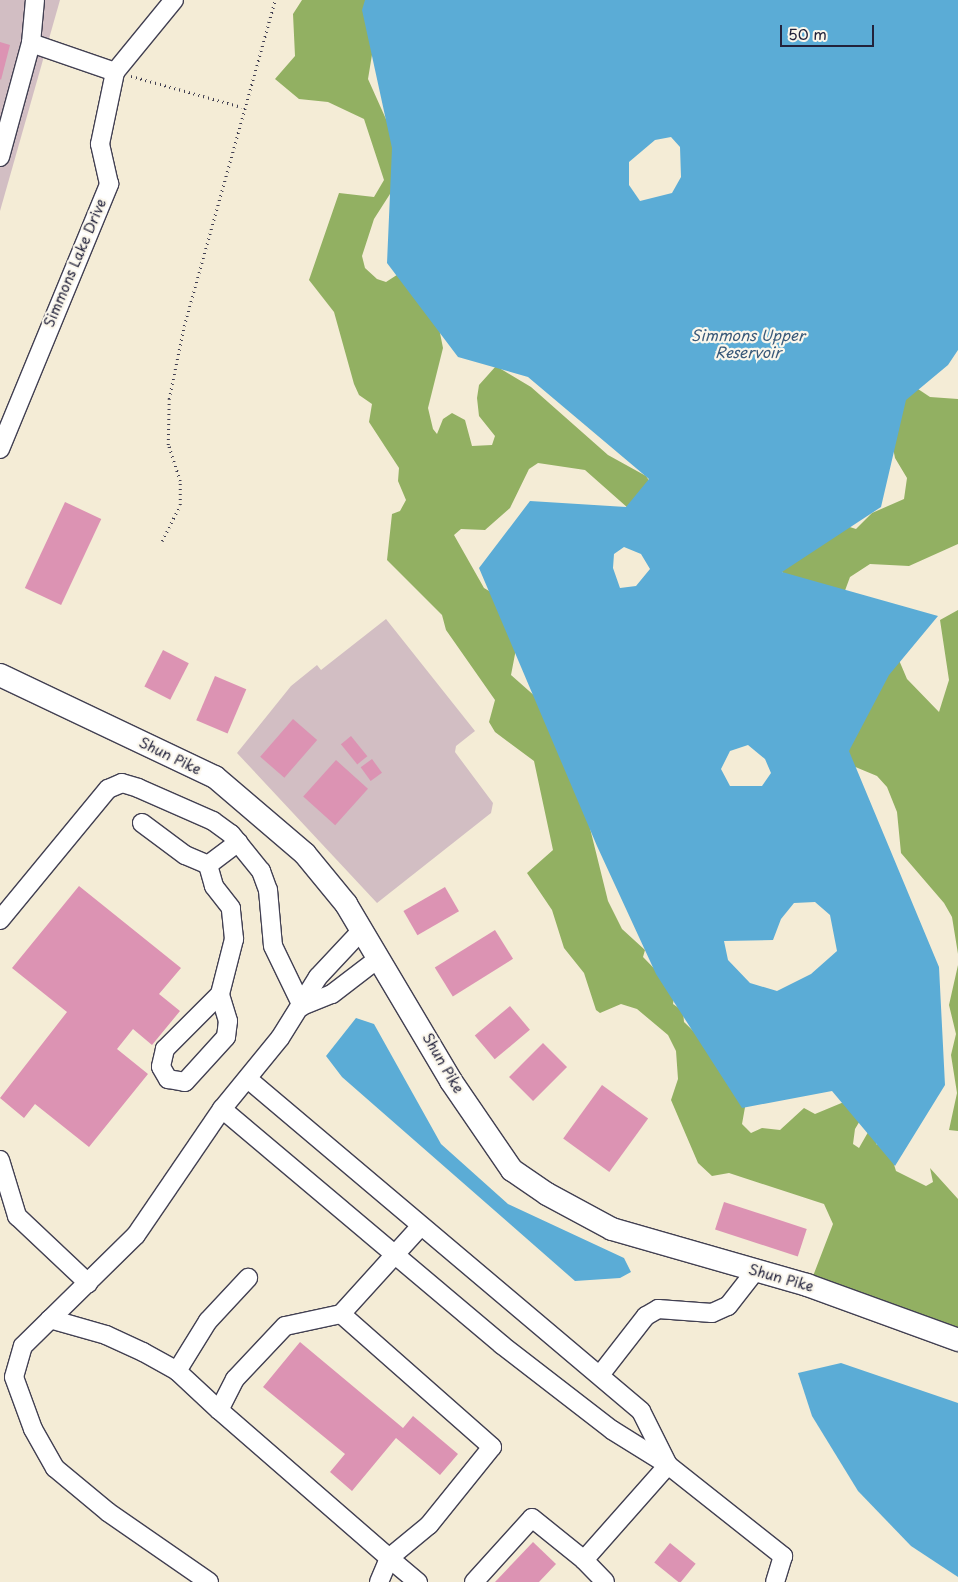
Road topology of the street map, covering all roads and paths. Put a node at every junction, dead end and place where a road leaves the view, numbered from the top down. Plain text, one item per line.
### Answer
1 (35, 0) edge
2 (174, 0) edge
3 (276, 0) edge
4 (31, 42) junction
5 (116, 72) junction
6 (242, 107) junction
7 (0, 157) edge
8 (0, 449) edge
9 (162, 541) dead end
10 (0, 675) edge
11 (142, 823) dead end
12 (238, 842) junction
13 (208, 865) junction
14 (0, 920) edge
15 (361, 931) junction
16 (379, 958) junction
17 (220, 994) junction
18 (302, 1006) junction
19 (248, 1080) junction
20 (222, 1109) junction
21 (0, 1160) edge
22 (420, 1227) junction
23 (394, 1254) junction
24 (756, 1270) junction
25 (248, 1278) dead end
26 (88, 1283) junction
27 (341, 1314) junction
28 (50, 1320) junction
29 (958, 1340) edge
30 (176, 1371) junction
31 (600, 1375) junction
32 (219, 1410) junction
33 (668, 1465) junction
34 (389, 1558) junction
35 (584, 1560) junction
36 (209, 1582) edge
37 (379, 1582) edge
38 (418, 1582) edge
39 (474, 1582) edge
40 (605, 1582) edge
41 (775, 1582) edge

1 - 4 street
2 - 5 street
3 - 6 path
4 - 5 street
4 - 7 street
5 - 6 path
5 - 8 street, Simmons Lake Drive
6 - 9 path
10 - 15 main road, Shun Pike
11 - 13 street
12 - 13 street
12 - 14 street
12 - 18 street
13 - 17 street
15 - 16 main road, Shun Pike
15 - 18 street
16 - 18 street
16 - 24 main road, Shun Pike
17 - 17 street
18 - 19 street
19 - 20 street
19 - 22 street
20 - 23 street
20 - 26 street
21 - 26 street
22 - 23 street
22 - 31 street
23 - 27 street
23 - 33 street
24 - 29 main road, Shun Pike
24 - 31 street
25 - 30 street
26 - 28 street
27 - 32 street
27 - 34 street
28 - 30 street
28 - 36 street
30 - 32 street
31 - 33 street
32 - 34 street
33 - 35 street
33 - 41 street
34 - 37 street
34 - 38 street
35 - 39 street
35 - 40 street

